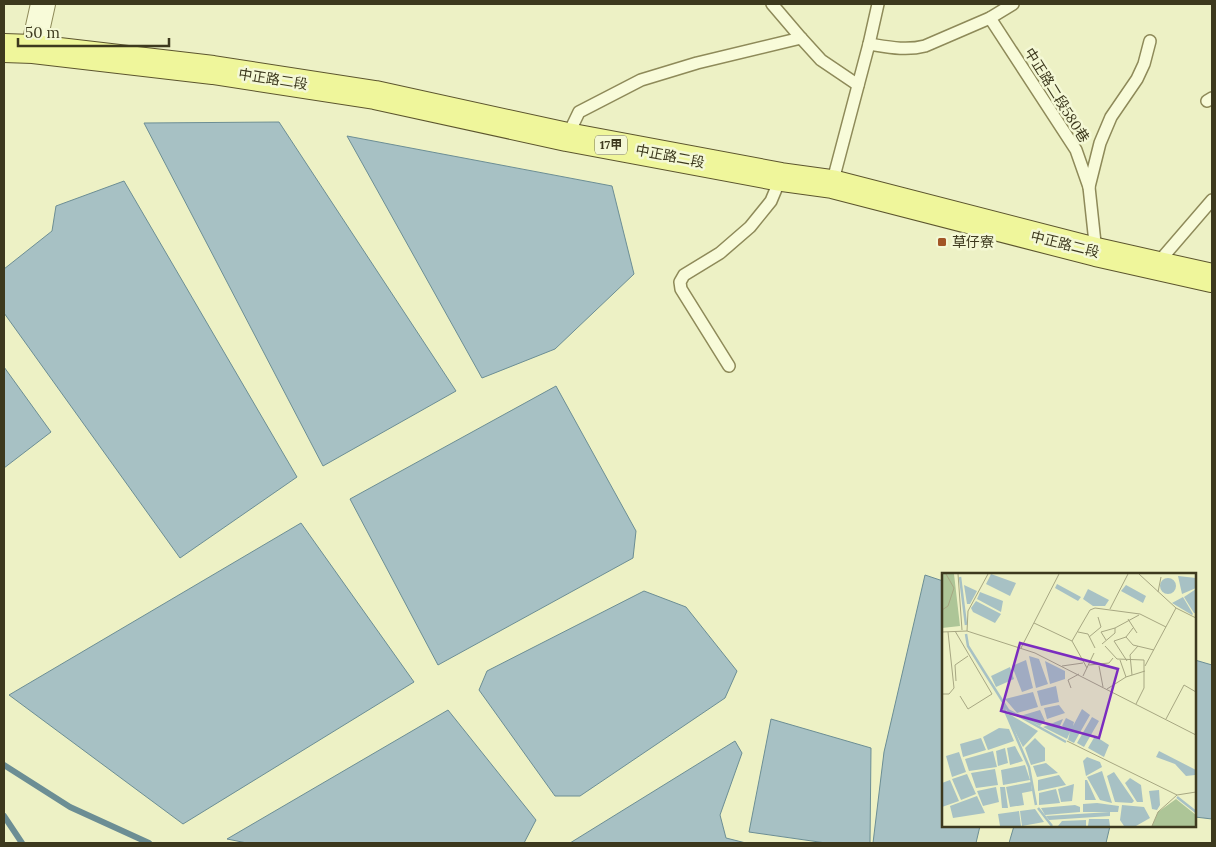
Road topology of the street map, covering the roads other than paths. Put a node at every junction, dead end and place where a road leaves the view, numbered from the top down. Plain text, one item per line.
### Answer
1 (43, 4) edge
2 (772, 4) edge
3 (878, 4) edge
4 (1013, 4) edge
5 (990, 18) junction
6 (800, 38) junction
7 (1150, 41) dead end
8 (869, 44) junction
9 (4, 48) edge
10 (33, 49) junction
11 (858, 85) junction
12 (567, 137) junction
13 (781, 177) junction
14 (832, 184) junction
15 (1089, 187) junction
16 (1212, 200) edge
17 (1096, 252) junction
18 (1155, 266) junction
19 (1212, 278) edge
20 (729, 366) dead end

1 - 10 street
2 - 6 lane
3 - 8 lane
4 - 5 lane
5 - 8 lane
5 - 15 lane, 中正路二段580巷
6 - 11 lane
6 - 12 lane
7 - 15 lane
8 - 11 lane
9 - 10 main road, 中正路二段 / 17甲
10 - 12 main road, 中正路二段 / 17甲
11 - 14 lane
12 - 13 main road, 中正路二段 / 17甲
13 - 14 main road, 中正路二段 / 17甲
13 - 20 lane
14 - 17 main road, 中正路二段 / 17甲
15 - 17 lane, 中正路二段580巷
16 - 18 lane
17 - 18 main road, 中正路二段 / 17甲
18 - 19 main road, 中正路二段 / 17甲

